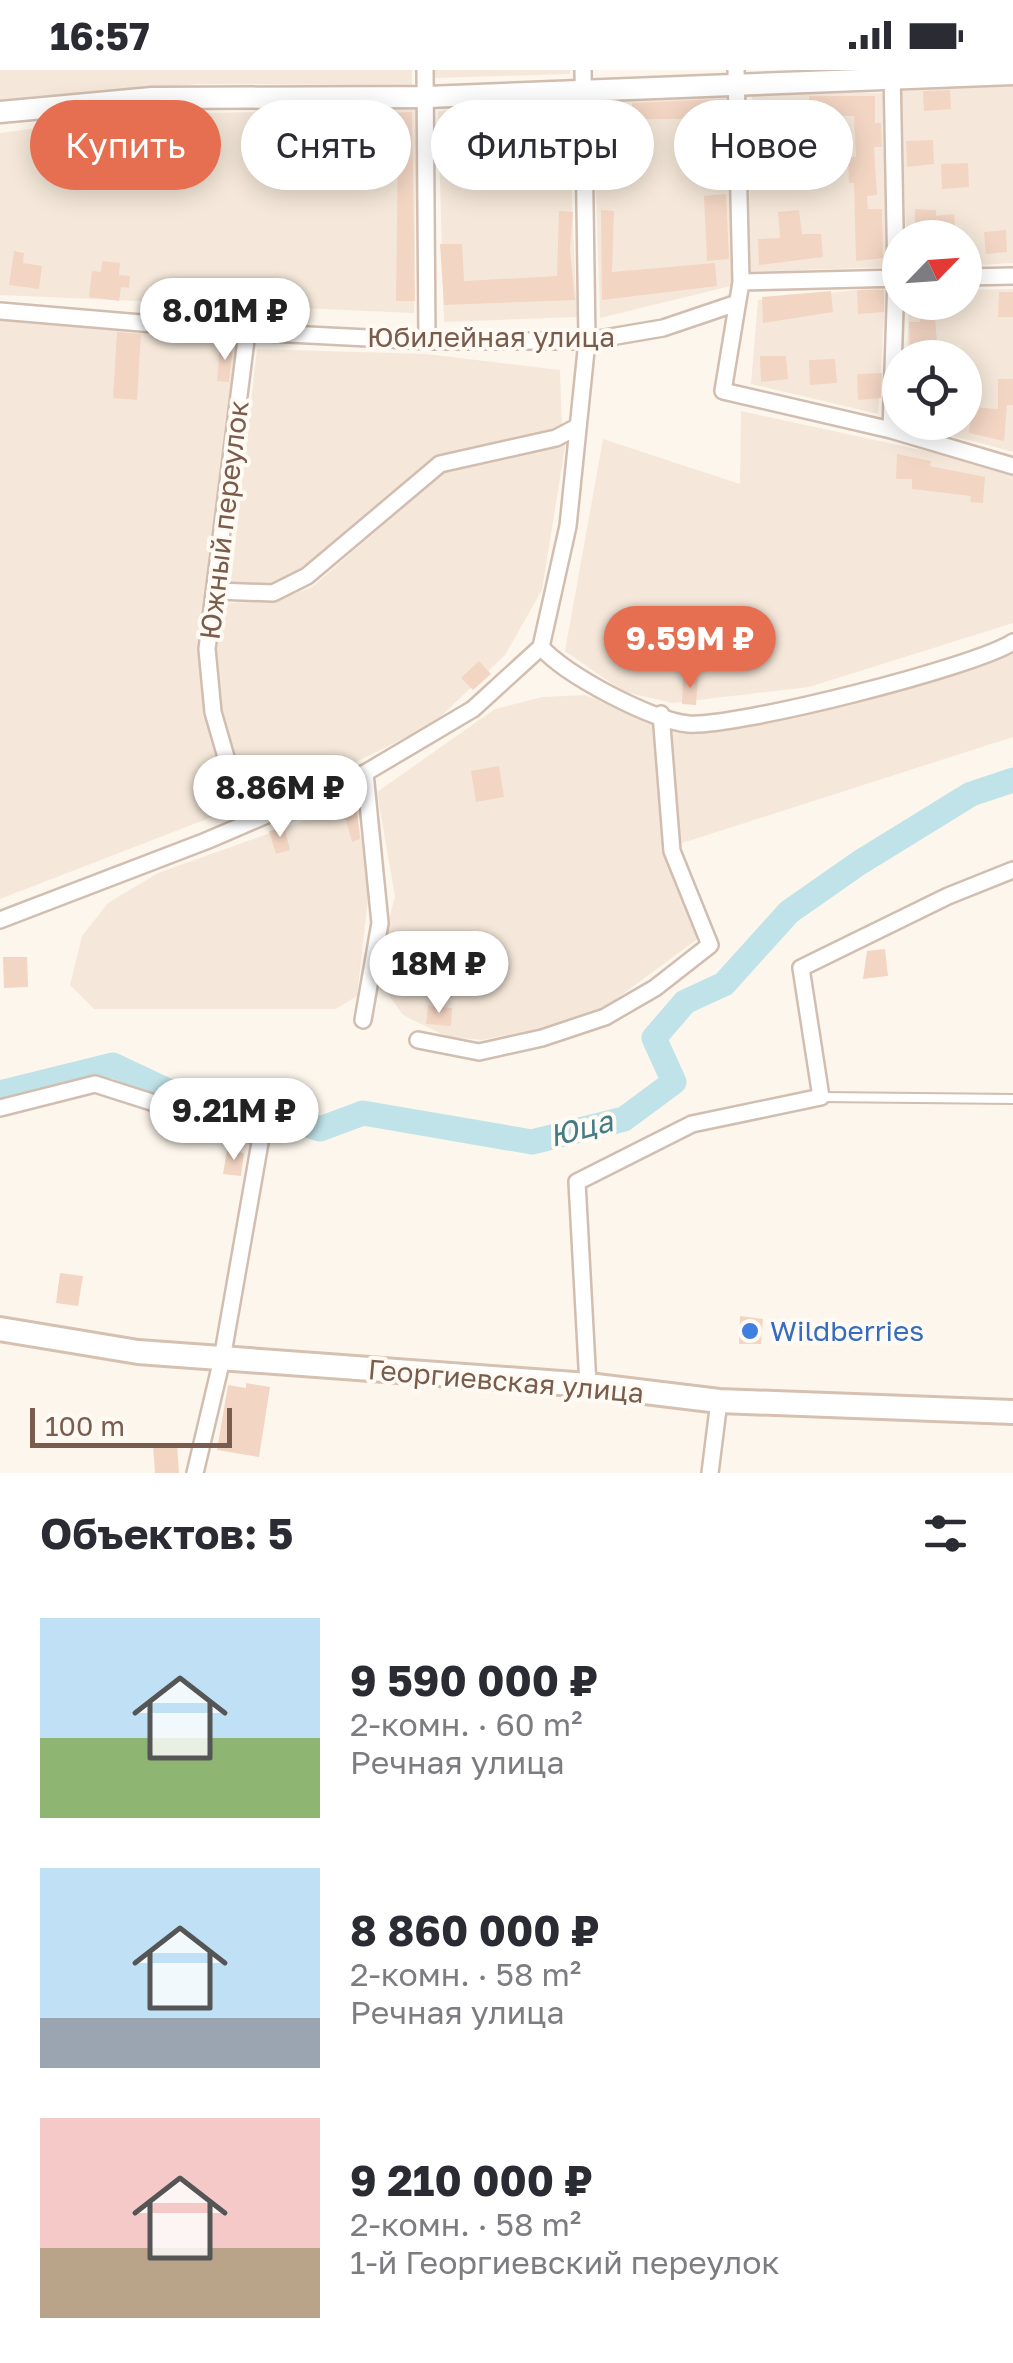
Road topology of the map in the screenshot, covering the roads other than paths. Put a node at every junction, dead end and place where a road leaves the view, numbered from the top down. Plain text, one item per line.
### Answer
1 (425, 70) edge
2 (892, 74) edge
3 (1013, 74) edge
4 (736, 78) edge
5 (583, 81) edge
6 (426, 98) junction
7 (0, 112) edge
8 (896, 220) edge
9 (982, 276) edge
10 (1013, 276) edge
11 (882, 278) edge
12 (741, 282) junction
13 (737, 303) junction
14 (0, 311) edge
15 (247, 332) junction
16 (427, 341) junction
17 (587, 341) junction
18 (578, 427) junction
19 (882, 428) edge
20 (925, 440) edge
21 (1013, 466) edge
22 (217, 591) junction
23 (1013, 642) edge
24 (541, 647) junction
25 (661, 714) junction
26 (365, 773) junction
27 (245, 823) junction
28 (1013, 870) edge
29 (0, 920) edge
30 (363, 1020) dead end
31 (418, 1040) dead end
32 (821, 1097) junction
33 (1013, 1100) edge
34 (0, 1108) edge
35 (0, 1329) edge
36 (222, 1358) junction
37 (588, 1384) junction
38 (719, 1402) junction
39 (1013, 1412) edge
40 (195, 1473) edge
41 (710, 1473) edge

1 - 6 street
2 - 3 street
2 - 4 street
2 - 8 street
4 - 5 street
4 - 12 street
5 - 6 street
5 - 17 street
6 - 7 street
6 - 16 street
9 - 10 street
11 - 12 street
12 - 13 street
13 - 17 street, Юбилейная улица
13 - 19 street
14 - 15 street, Юбилейная улица
15 - 16 street, Юбилейная улица
15 - 22 street, Южный переулок
16 - 17 street, Юбилейная улица
17 - 18 street
18 - 22 street
18 - 24 street
20 - 21 street
22 - 27 street, Южный переулок
23 - 25 street
24 - 25 street
24 - 26 street
25 - 31 street
26 - 27 street
26 - 30 street
27 - 29 street
28 - 32 street
32 - 33 lane
32 - 37 street
34 - 36 street
35 - 36 main road, Георгиевская улица
36 - 37 main road, Георгиевская улица
36 - 40 street
37 - 38 main road, Георгиевская улица
38 - 39 main road, Георгиевская улица
38 - 41 street

